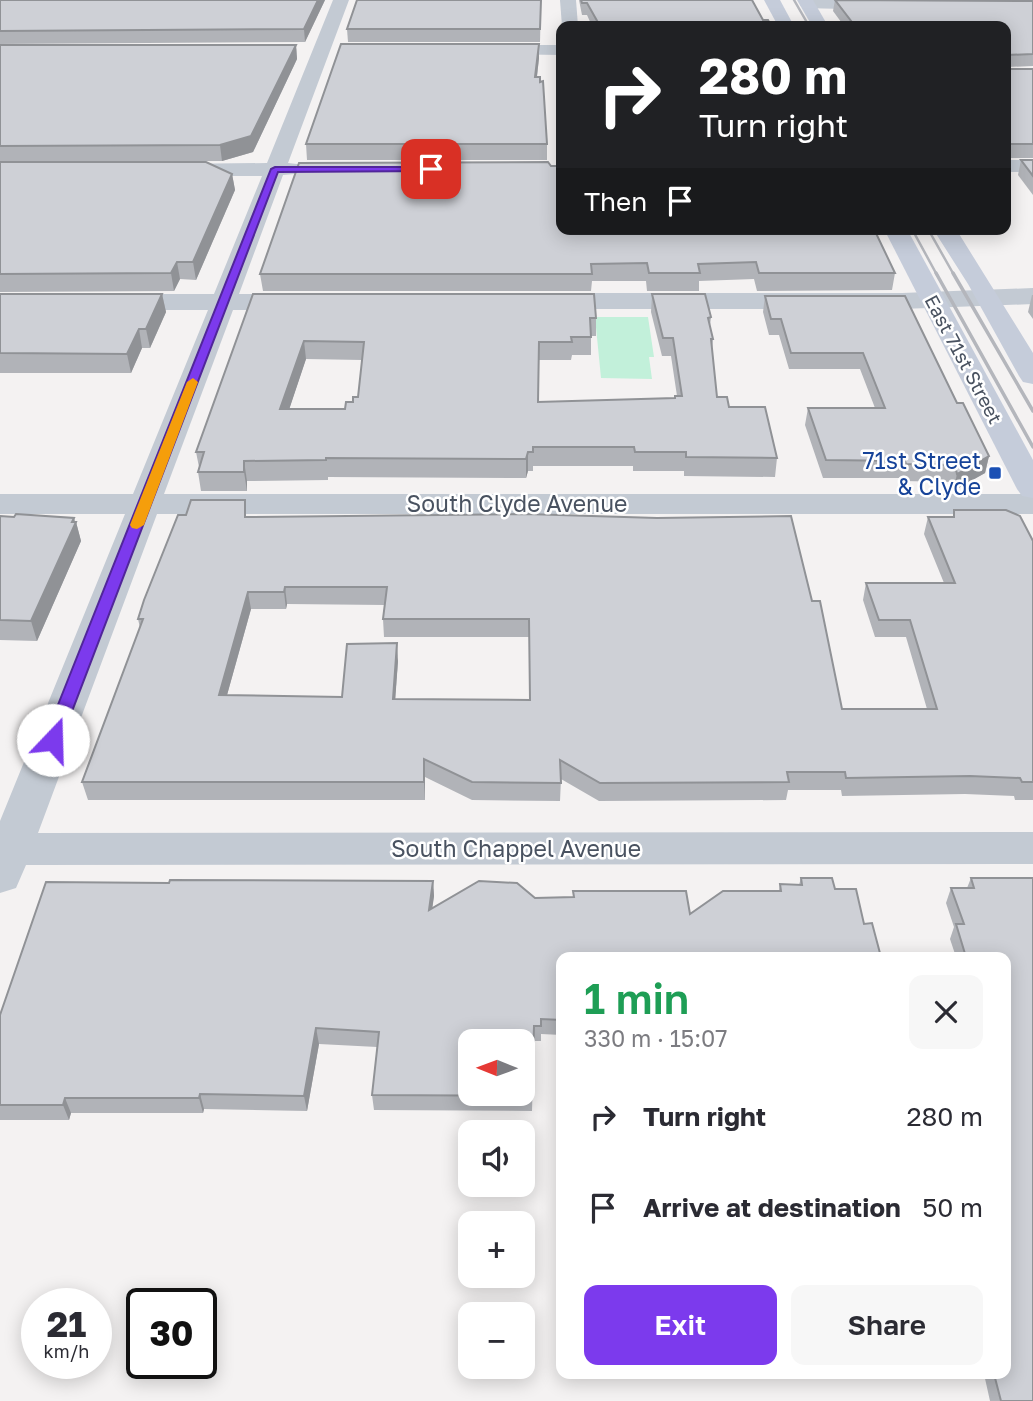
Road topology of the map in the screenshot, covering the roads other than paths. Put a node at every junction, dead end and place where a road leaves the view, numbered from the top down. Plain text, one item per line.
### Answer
1 (341, 0) edge
2 (568, 0) edge
3 (772, 0) edge
4 (806, 3) edge
5 (897, 5) edge
6 (570, 21) edge
7 (783, 21) edge
8 (817, 21) edge
9 (474, 50) edge
10 (556, 50) edge
11 (1011, 166) edge
12 (1033, 166) edge
13 (275, 169) junction
14 (314, 169) edge
15 (155, 170) edge
16 (898, 235) edge
17 (948, 235) edge
18 (1033, 296) edge
19 (986, 297) junction
20 (932, 299) junction
21 (517, 301) edge
22 (82, 302) edge
23 (223, 302) junction
24 (323, 302) edge
25 (1033, 376) edge
26 (1033, 489) edge
27 (145, 503) junction
28 (0, 504) edge
29 (1033, 504) edge
30 (1033, 848) edge
31 (3, 858) edge

1 - 13 street
2 - 6 street
3 - 7 main road
4 - 5 street
4 - 8 main road
9 - 10 street
11 - 12 street
13 - 14 street
13 - 15 street
13 - 23 street
16 - 20 main road, East 71st Street
17 - 19 main road
18 - 19 street
19 - 20 street
19 - 25 main road
20 - 21 street
20 - 26 main road, East 71st Street
22 - 23 street
23 - 24 street
23 - 27 street
27 - 28 street, South Clyde Avenue
27 - 29 street, South Clyde Avenue
27 - 31 street
30 - 31 street, South Chappel Avenue

